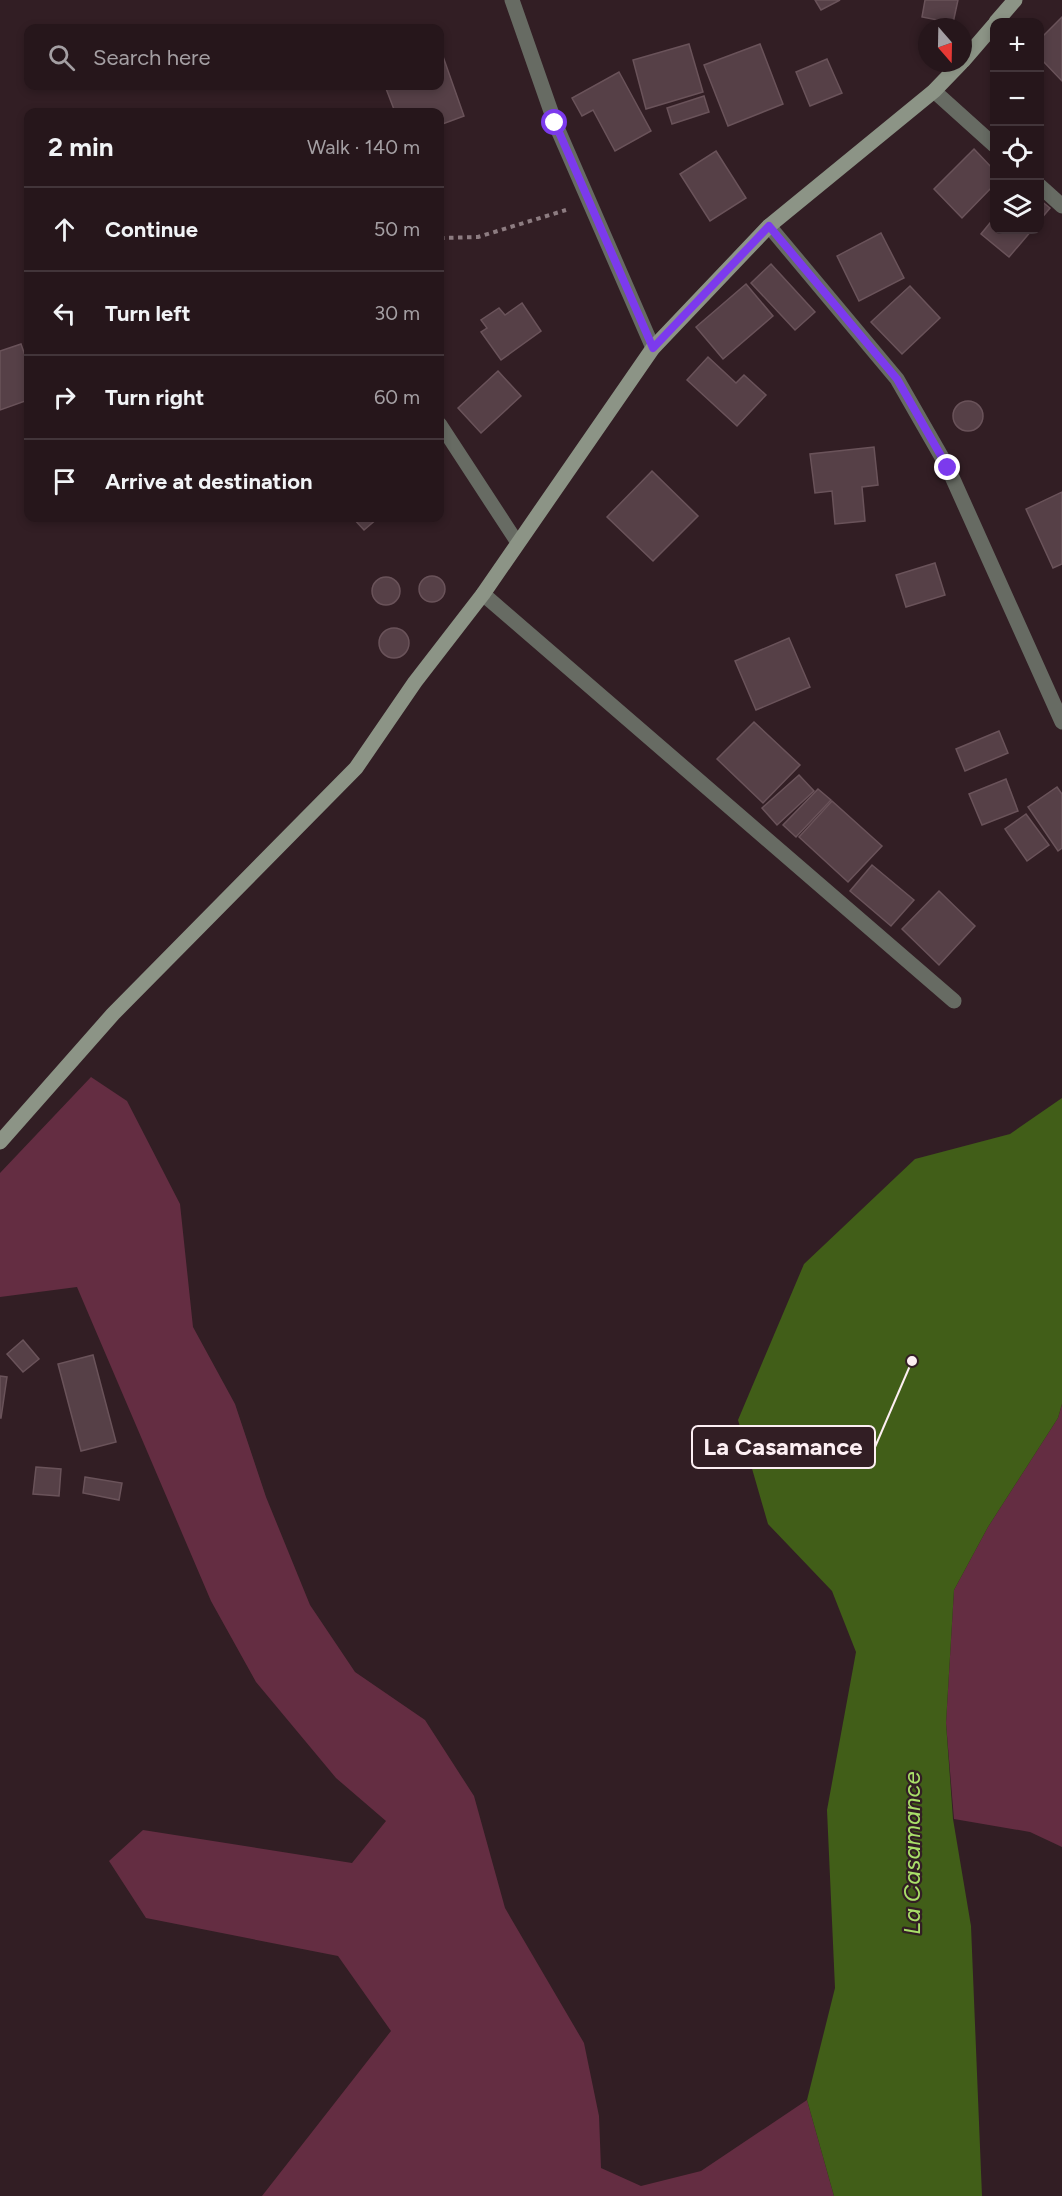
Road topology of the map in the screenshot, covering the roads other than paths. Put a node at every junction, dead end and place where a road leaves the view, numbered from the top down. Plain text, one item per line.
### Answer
1 (512, 0) edge
2 (1015, 0) edge
3 (1000, 18) edge
4 (990, 30) edge
5 (972, 50) edge
6 (952, 72) edge
7 (934, 91) junction
8 (990, 141) edge
9 (1044, 190) edge
10 (1062, 206) edge
11 (769, 226) junction
12 (653, 348) junction
13 (444, 430) edge
14 (517, 542) junction
15 (483, 594) junction
16 (1062, 722) edge
17 (954, 1001) dead end
18 (0, 1142) edge

1 - 12 street
2 - 3 street
4 - 5 street
6 - 7 street
7 - 8 street
7 - 11 street
9 - 10 street
11 - 12 street
11 - 16 street
12 - 14 street
13 - 14 lane
14 - 15 street
15 - 17 street
15 - 18 street

